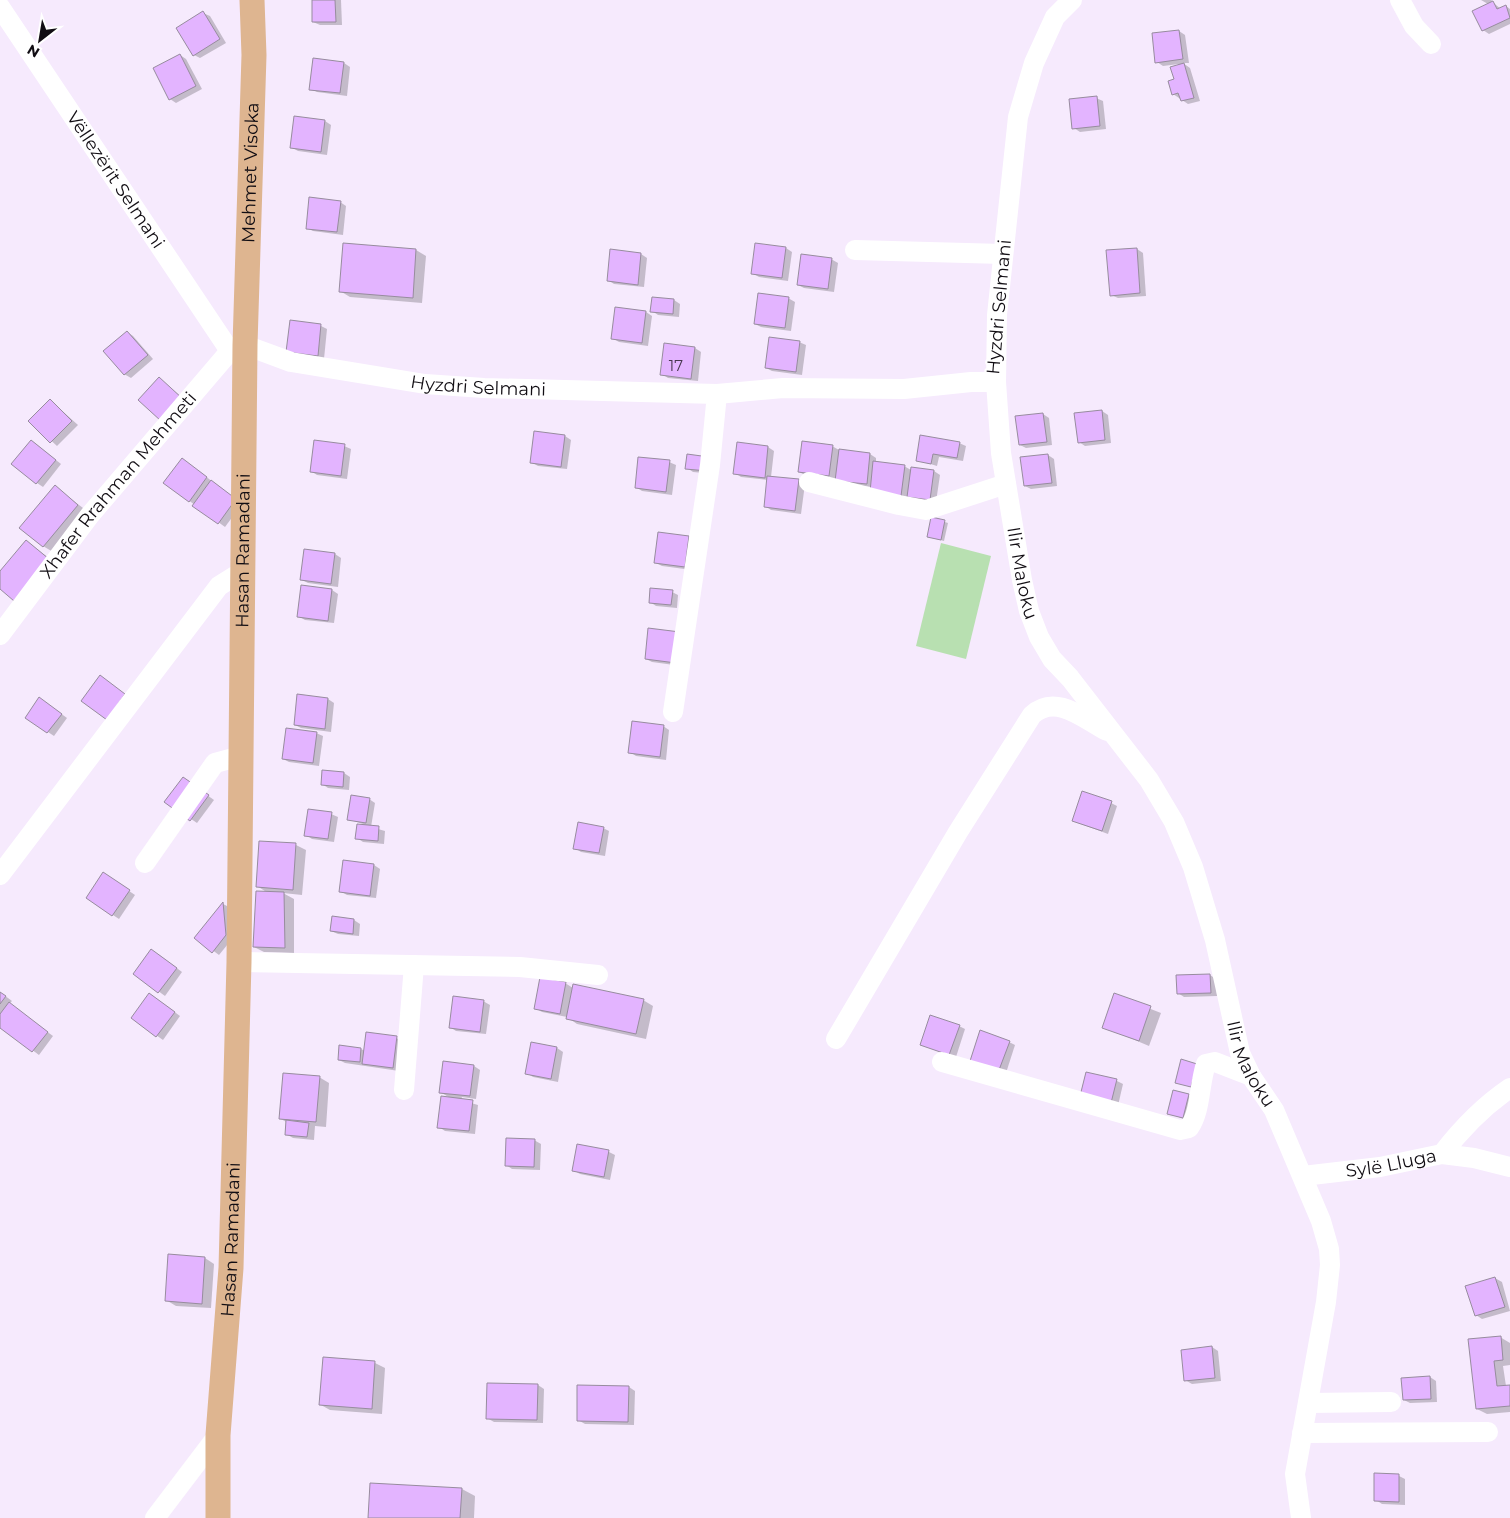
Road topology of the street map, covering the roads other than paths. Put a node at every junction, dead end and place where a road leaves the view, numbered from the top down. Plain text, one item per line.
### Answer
1 (252, 0) edge
2 (1072, 0) edge
3 (1400, 0) edge
4 (0, 7) edge
5 (1431, 44) dead end
6 (855, 250) dead end
7 (1003, 254) junction
8 (238, 348) junction
9 (996, 382) junction
10 (717, 394) junction
11 (809, 482) dead end
12 (1006, 484) junction
13 (243, 571) junction
14 (0, 635) edge
15 (673, 712) dead end
16 (1116, 736) junction
17 (241, 756) junction
18 (145, 863) dead end
19 (0, 875) edge
20 (240, 962) junction
21 (414, 965) junction
22 (598, 975) dead end
23 (836, 1039) dead end
24 (942, 1062) dead end
25 (1251, 1076) junction
26 (1510, 1088) edge
27 (404, 1090) dead end
28 (1442, 1154) junction
29 (1510, 1167) edge
30 (1304, 1176) junction
31 (1391, 1402) dead end
32 (1308, 1403) junction
33 (1488, 1432) dead end
34 (1302, 1433) junction
35 (218, 1435) junction
36 (155, 1518) edge
37 (218, 1518) edge
38 (1301, 1518) edge

1 - 8 main road, Mehmet Visoka
2 - 7 street, Hyzdri Selmani
3 - 5 street
4 - 8 street, Vëllezërit Selmani
6 - 7 street
7 - 9 street, Hyzdri Selmani
8 - 10 street, Hyzdri Selmani
8 - 13 main road, Hasan Ramadani
8 - 14 street, Xhafer Rrahman Mehmeti
9 - 10 street, Hyzdri Selmani
9 - 12 street, Ilir Maloku
10 - 15 street
11 - 12 street
12 - 16 street, Ilir Maloku
13 - 17 main road, Hasan Ramadani
13 - 19 street
16 - 23 street, Ilir Maloku
16 - 25 street, Ilir Maloku
17 - 18 street
17 - 20 main road, Hasan Ramadani
20 - 21 street
20 - 35 main road, Hasan Ramadani
21 - 22 street
21 - 27 street
24 - 25 street
25 - 30 street, Ilir Maloku
26 - 28 street, Sylë Lluga
28 - 29 street
28 - 30 street, Sylë Lluga
30 - 32 street, Ilir Maloku
31 - 32 street
32 - 34 street, Ilir Maloku
33 - 34 street
34 - 38 street, Ilir Maloku
35 - 36 street
35 - 37 main road, Hasan Ramadani

